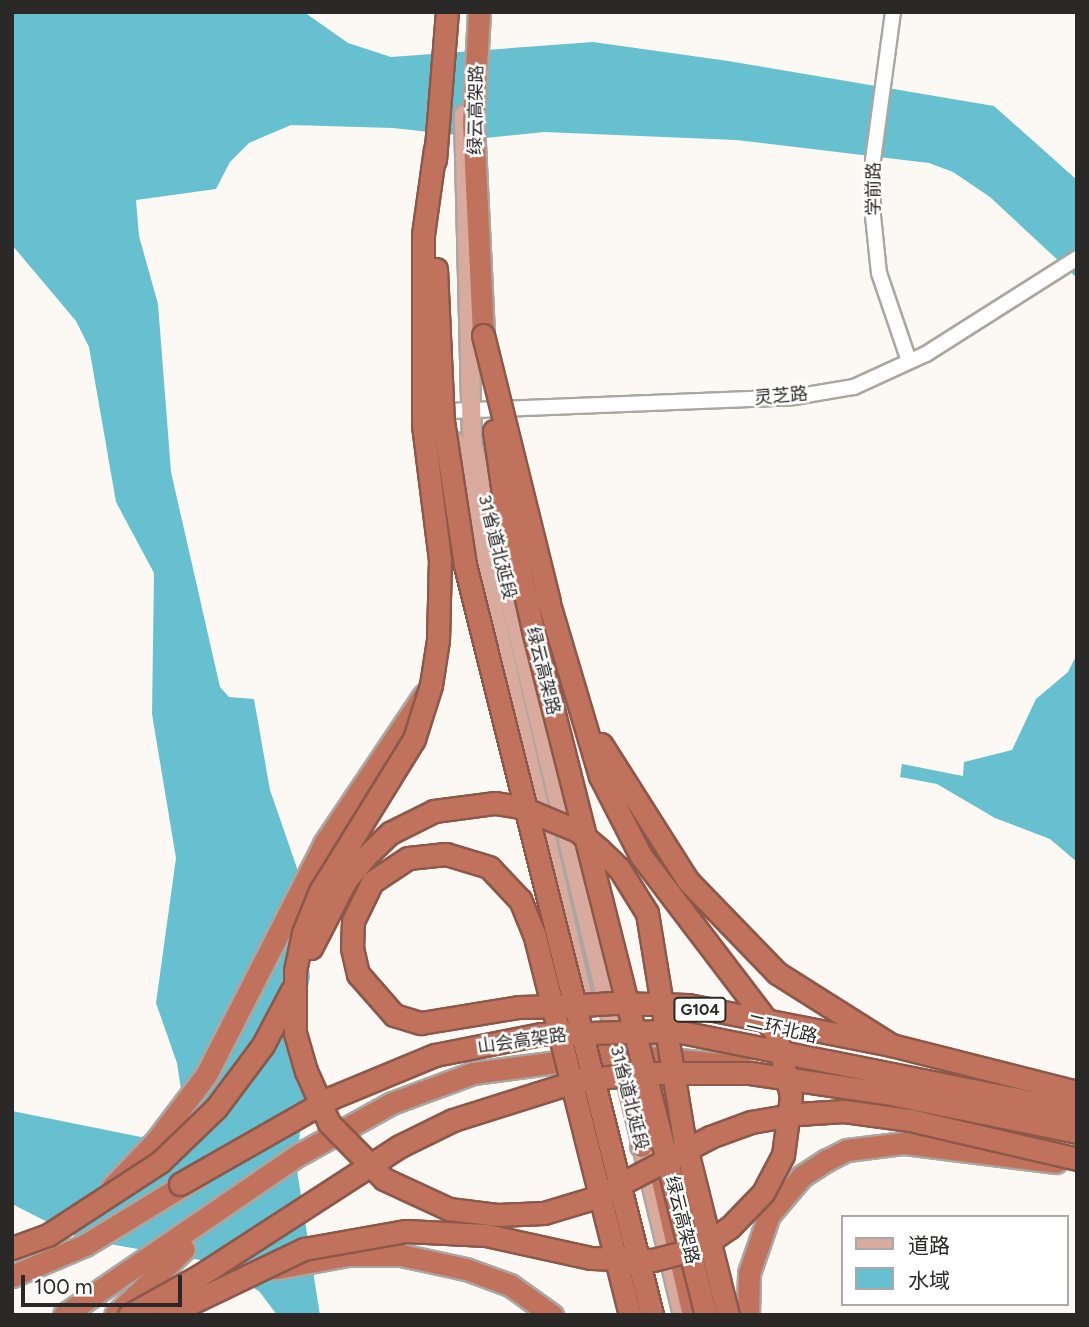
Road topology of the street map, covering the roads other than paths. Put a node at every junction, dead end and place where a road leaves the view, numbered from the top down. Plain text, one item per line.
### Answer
1 (471, 12) edge
2 (479, 12) edge
3 (893, 12) edge
4 (441, 18) edge
5 (431, 149) junction
6 (1077, 258) edge
7 (484, 335) junction
8 (909, 361) junction
9 (470, 409) junction
10 (450, 411) junction
11 (545, 590) junction
12 (431, 685) junction
13 (598, 1013) junction
14 (891, 1045) junction
15 (607, 1054) junction
16 (685, 1060) junction
17 (1077, 1090) edge
18 (643, 1101) junction
19 (1077, 1111) edge
20 (1077, 1132) edge
21 (1077, 1142) edge
22 (641, 1146) junction
23 (298, 1155) junction
24 (1077, 1162) edge
25 (48, 1235) junction
26 (12, 1248) edge
27 (12, 1269) edge
28 (12, 1276) edge
29 (217, 1292) junction
30 (64, 1315) edge
31 (115, 1315) edge
32 (129, 1315) edge
33 (166, 1315) edge
34 (552, 1315) edge
35 (630, 1315) edge
36 (652, 1315) edge
37 (660, 1315) edge
38 (682, 1315) edge
39 (693, 1315) edge
40 (706, 1315) edge
41 (728, 1315) edge
42 (748, 1315) edge

1 - 9 main road, 31省道北延段
2 - 7 highway, 绿云高架路
3 - 8 street, 学前路
4 - 5 highway, 绿云高架路, bridge
5 - 10 main road
5 - 12 highway, bridge
5 - 36 highway, 绿云高架路, bridge
6 - 8 street, 灵芝路
7 - 11 highway, bridge
7 - 40 highway, 绿云高架路, bridge
8 - 9 street, 灵芝路
9 - 10 street, 灵芝路
9 - 13 main road, 31省道北延段
10 - 13 main road
11 - 14 highway, bridge
11 - 29 highway, bridge
12 - 24 highway, bridge
12 - 25 highway
13 - 15 main road, 31省道北延段
13 - 17 highway, 二环北路 / G104
13 - 28 highway, 二环北路 / G104, bridge
14 - 17 highway, bridge
14 - 35 highway, bridge
15 - 16 highway
15 - 22 main road, 31省道北延段
15 - 23 highway
15 - 37 main road
16 - 18 highway
16 - 21 highway
18 - 22 highway
18 - 39 highway
19 - 27 highway, 山会高架路, bridge
20 - 32 highway, bridge
22 - 38 main road, 31省道北延段
23 - 30 highway
23 - 31 highway
24 - 42 highway
25 - 26 highway, bridge
25 - 41 highway, bridge
29 - 33 highway, bridge
29 - 34 highway, bridge

